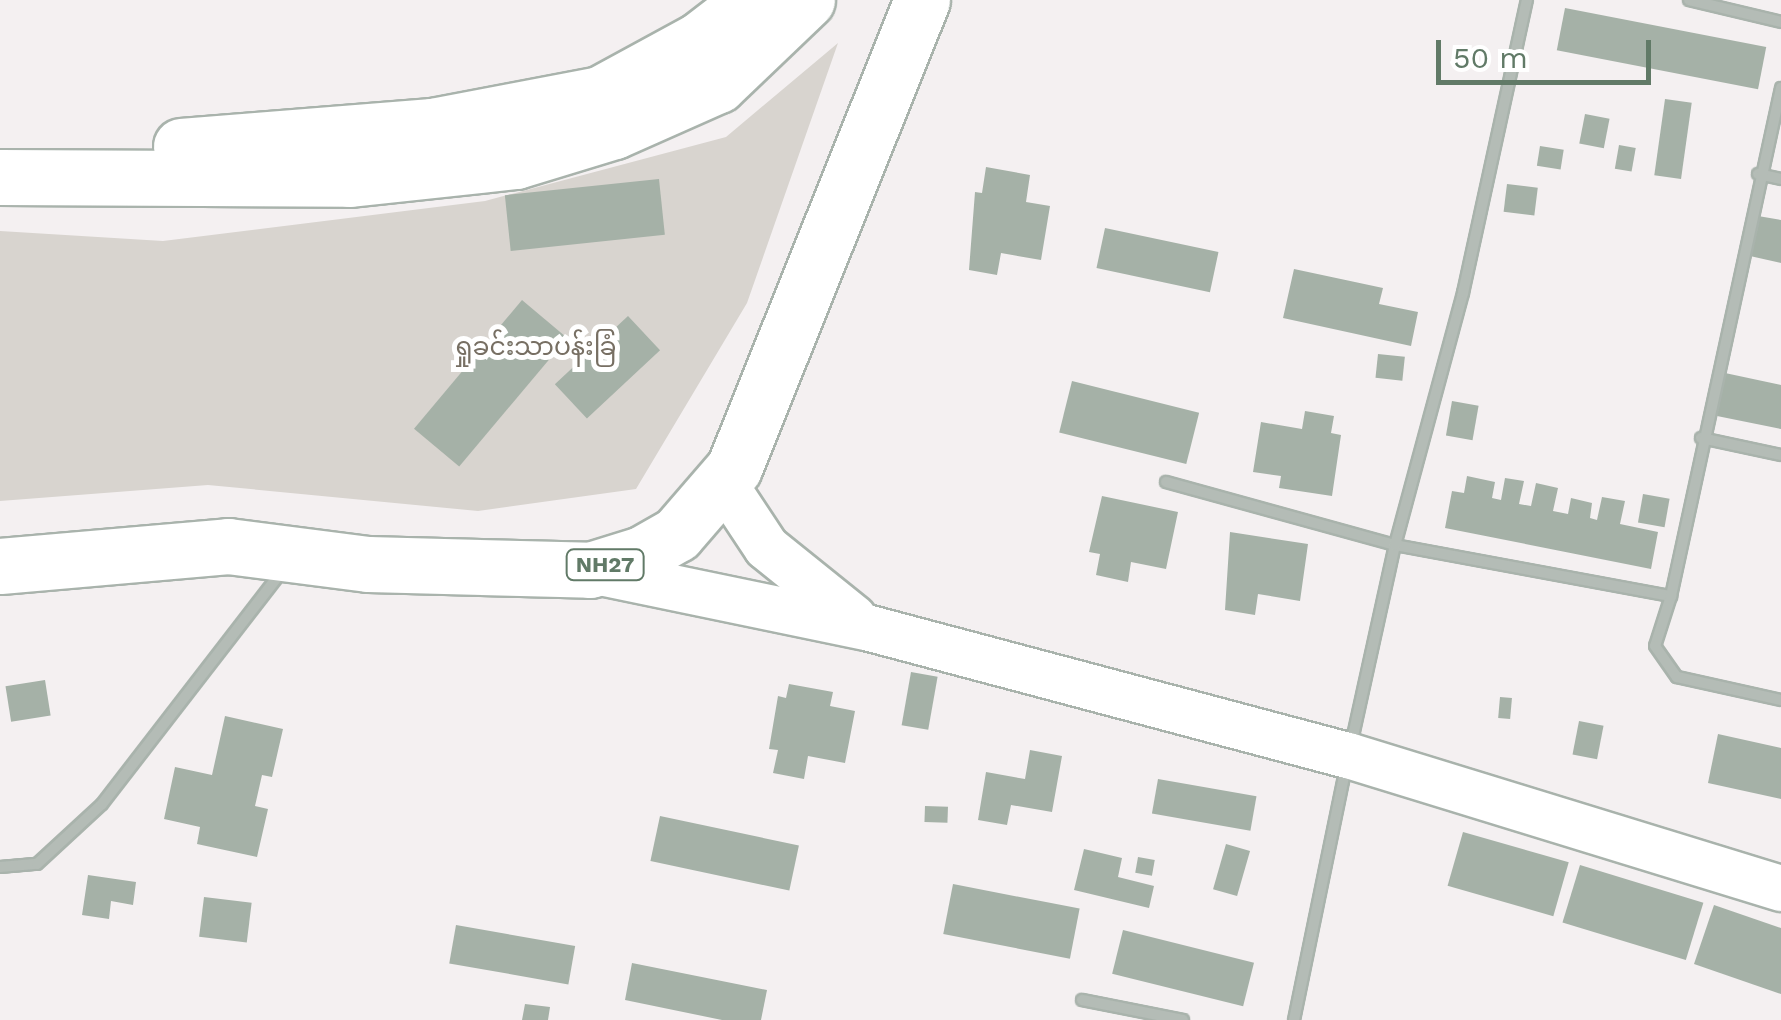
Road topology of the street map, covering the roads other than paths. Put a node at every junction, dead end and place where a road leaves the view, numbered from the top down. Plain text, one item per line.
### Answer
1 (751, 0) edge
2 (807, 0) edge
3 (901, 0) edge
4 (922, 0) edge
5 (1527, 0) edge
6 (1688, 0) edge
7 (1781, 22) edge
8 (902, 60) junction
9 (1781, 88) edge
10 (0, 146) edge
11 (1758, 174) junction
12 (0, 177) edge
13 (1781, 179) edge
14 (1701, 438) junction
15 (1781, 456) edge
16 (1166, 482) dead end
17 (725, 485) junction
18 (1395, 545) junction
19 (294, 554) junction
20 (0, 566) edge
21 (590, 570) junction
22 (1671, 596) junction
23 (866, 626) junction
24 (1781, 700) edge
25 (1348, 754) junction
26 (0, 866) edge
27 (1781, 888) edge
28 (1082, 1000) dead end
29 (1183, 1020) edge
30 (1294, 1020) edge

1 - 10 highway
2 - 12 highway
3 - 8 highway, NH27
4 - 8 highway, NH27
5 - 18 street
6 - 7 street
8 - 17 highway, NH27
9 - 11 street
11 - 13 street
11 - 14 street
14 - 15 street
14 - 22 street
16 - 18 street
17 - 21 highway, NH27
17 - 23 street
18 - 22 street
18 - 25 street
19 - 20 highway, NH27
19 - 21 highway, NH27
19 - 26 street
21 - 23 street
22 - 24 street
23 - 25 street
25 - 27 street
25 - 30 street
28 - 29 street

